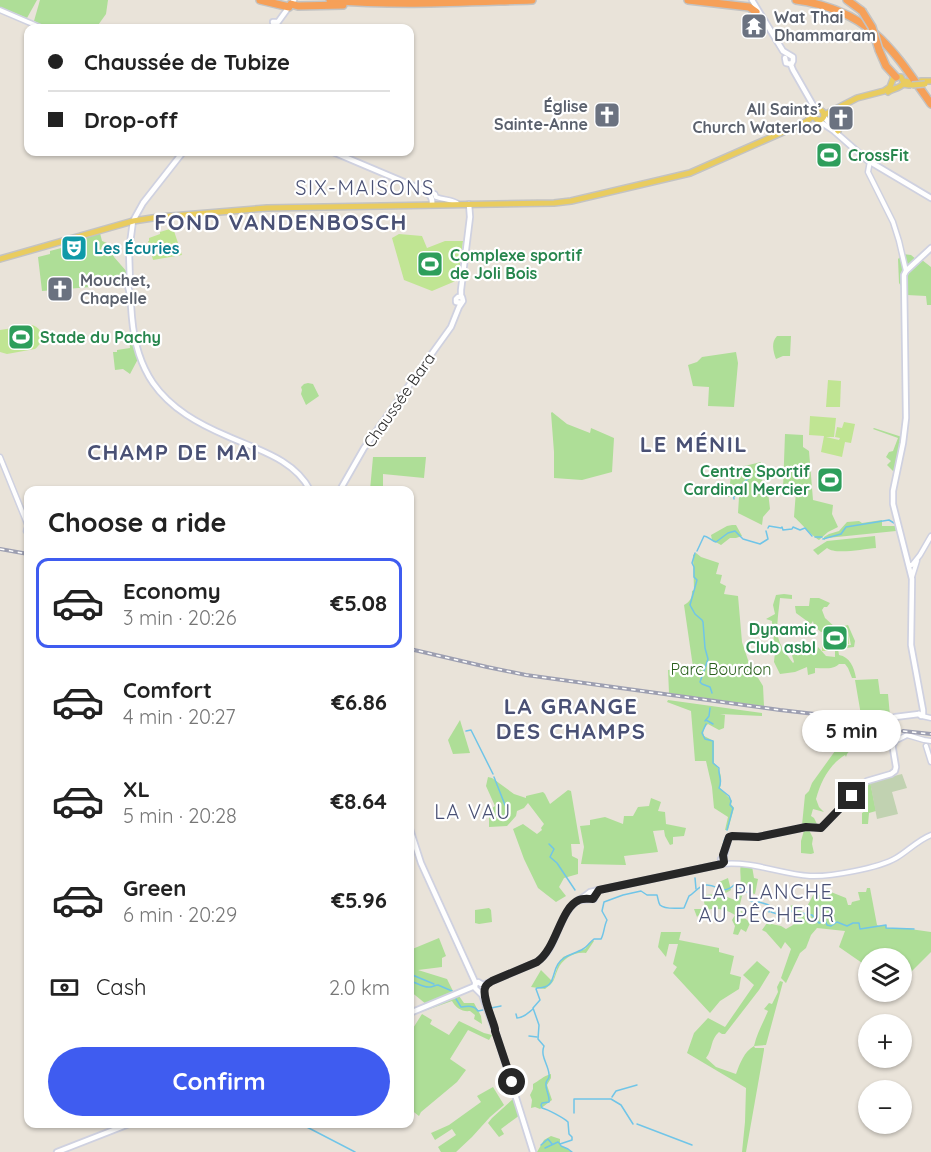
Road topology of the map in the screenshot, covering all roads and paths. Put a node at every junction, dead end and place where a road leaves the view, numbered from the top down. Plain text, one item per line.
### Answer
1 (260, 0) edge
2 (330, 0) edge
3 (532, 0) edge
4 (688, 0) edge
5 (796, 0) edge
6 (821, 0) edge
7 (847, 0) edge
8 (375, 3) junction
9 (753, 4) edge
10 (290, 6) edge
11 (0, 10) edge
12 (35, 24) edge
13 (276, 24) edge
14 (771, 37) junction
15 (779, 44) junction
16 (787, 57) junction
17 (928, 82) edge
18 (902, 83) junction
19 (931, 98) edge
20 (847, 103) junction
21 (931, 104) edge
22 (819, 115) junction
23 (838, 131) junction
24 (180, 156) edge
25 (342, 156) edge
26 (870, 160) junction
27 (427, 193) junction
28 (931, 198) edge
29 (432, 204) junction
30 (458, 204) junction
31 (469, 204) junction
32 (137, 213) junction
33 (142, 219) junction
34 (133, 221) junction
35 (123, 225) junction
36 (130, 232) junction
37 (931, 248) edge
38 (0, 259) edge
39 (906, 271) junction
40 (0, 457) edge
41 (307, 486) edge
42 (342, 486) edge
43 (24, 518) edge
44 (931, 536) edge
45 (911, 567) junction
46 (921, 714) junction
47 (931, 717) edge
48 (894, 739) junction
49 (927, 743) edge
50 (931, 762) edge
51 (931, 835) edge
52 (414, 840) edge
53 (722, 862) junction
54 (593, 894) junction
55 (576, 902) junction
56 (510, 974) junction
57 (492, 981) junction
58 (479, 986) junction
59 (485, 999) junction
60 (414, 1011) edge
61 (495, 1031) junction
62 (119, 1128) edge
63 (57, 1152) edge
64 (533, 1152) edge

1 - 10 highway
2 - 8 highway
3 - 8 highway
4 - 9 highway
5 - 21 highway
6 - 19 highway
7 - 18 highway, bridge
8 - 10 highway
9 - 14 main road
9 - 15 main road
10 - 13 main road
11 - 12 street
14 - 15 main road
14 - 16 main road
15 - 16 main road
16 - 22 main road
17 - 18 main road, bridge
18 - 20 main road
20 - 22 main road
20 - 23 main road
22 - 23 main road
22 - 26 main road
22 - 31 main road
23 - 26 main road
24 - 32 main road
25 - 27 main road
26 - 28 main road
26 - 39 street
27 - 29 main road
27 - 30 street
29 - 30 main road
29 - 33 main road
30 - 31 main road
31 - 42 main road, Chaussée Bara
32 - 33 main road
32 - 34 main road
33 - 34 main road
34 - 35 main road
34 - 36 main road
35 - 36 main road
35 - 38 main road
36 - 41 main road
37 - 39 main road
39 - 45 main road
40 - 43 street
44 - 45 street
45 - 46 main road
46 - 47 street
46 - 48 main road, bridge
48 - 49 street
48 - 53 main road
49 - 50 street
51 - 53 street
52 - 58 main road
53 - 54 main road
54 - 55 main road
54 - 55 main road
55 - 56 main road
56 - 57 main road
56 - 58 main road
57 - 58 main road
57 - 59 main road
58 - 59 main road
58 - 60 main road
58 - 61 main road
59 - 61 main road
61 - 64 main road
62 - 63 main road

